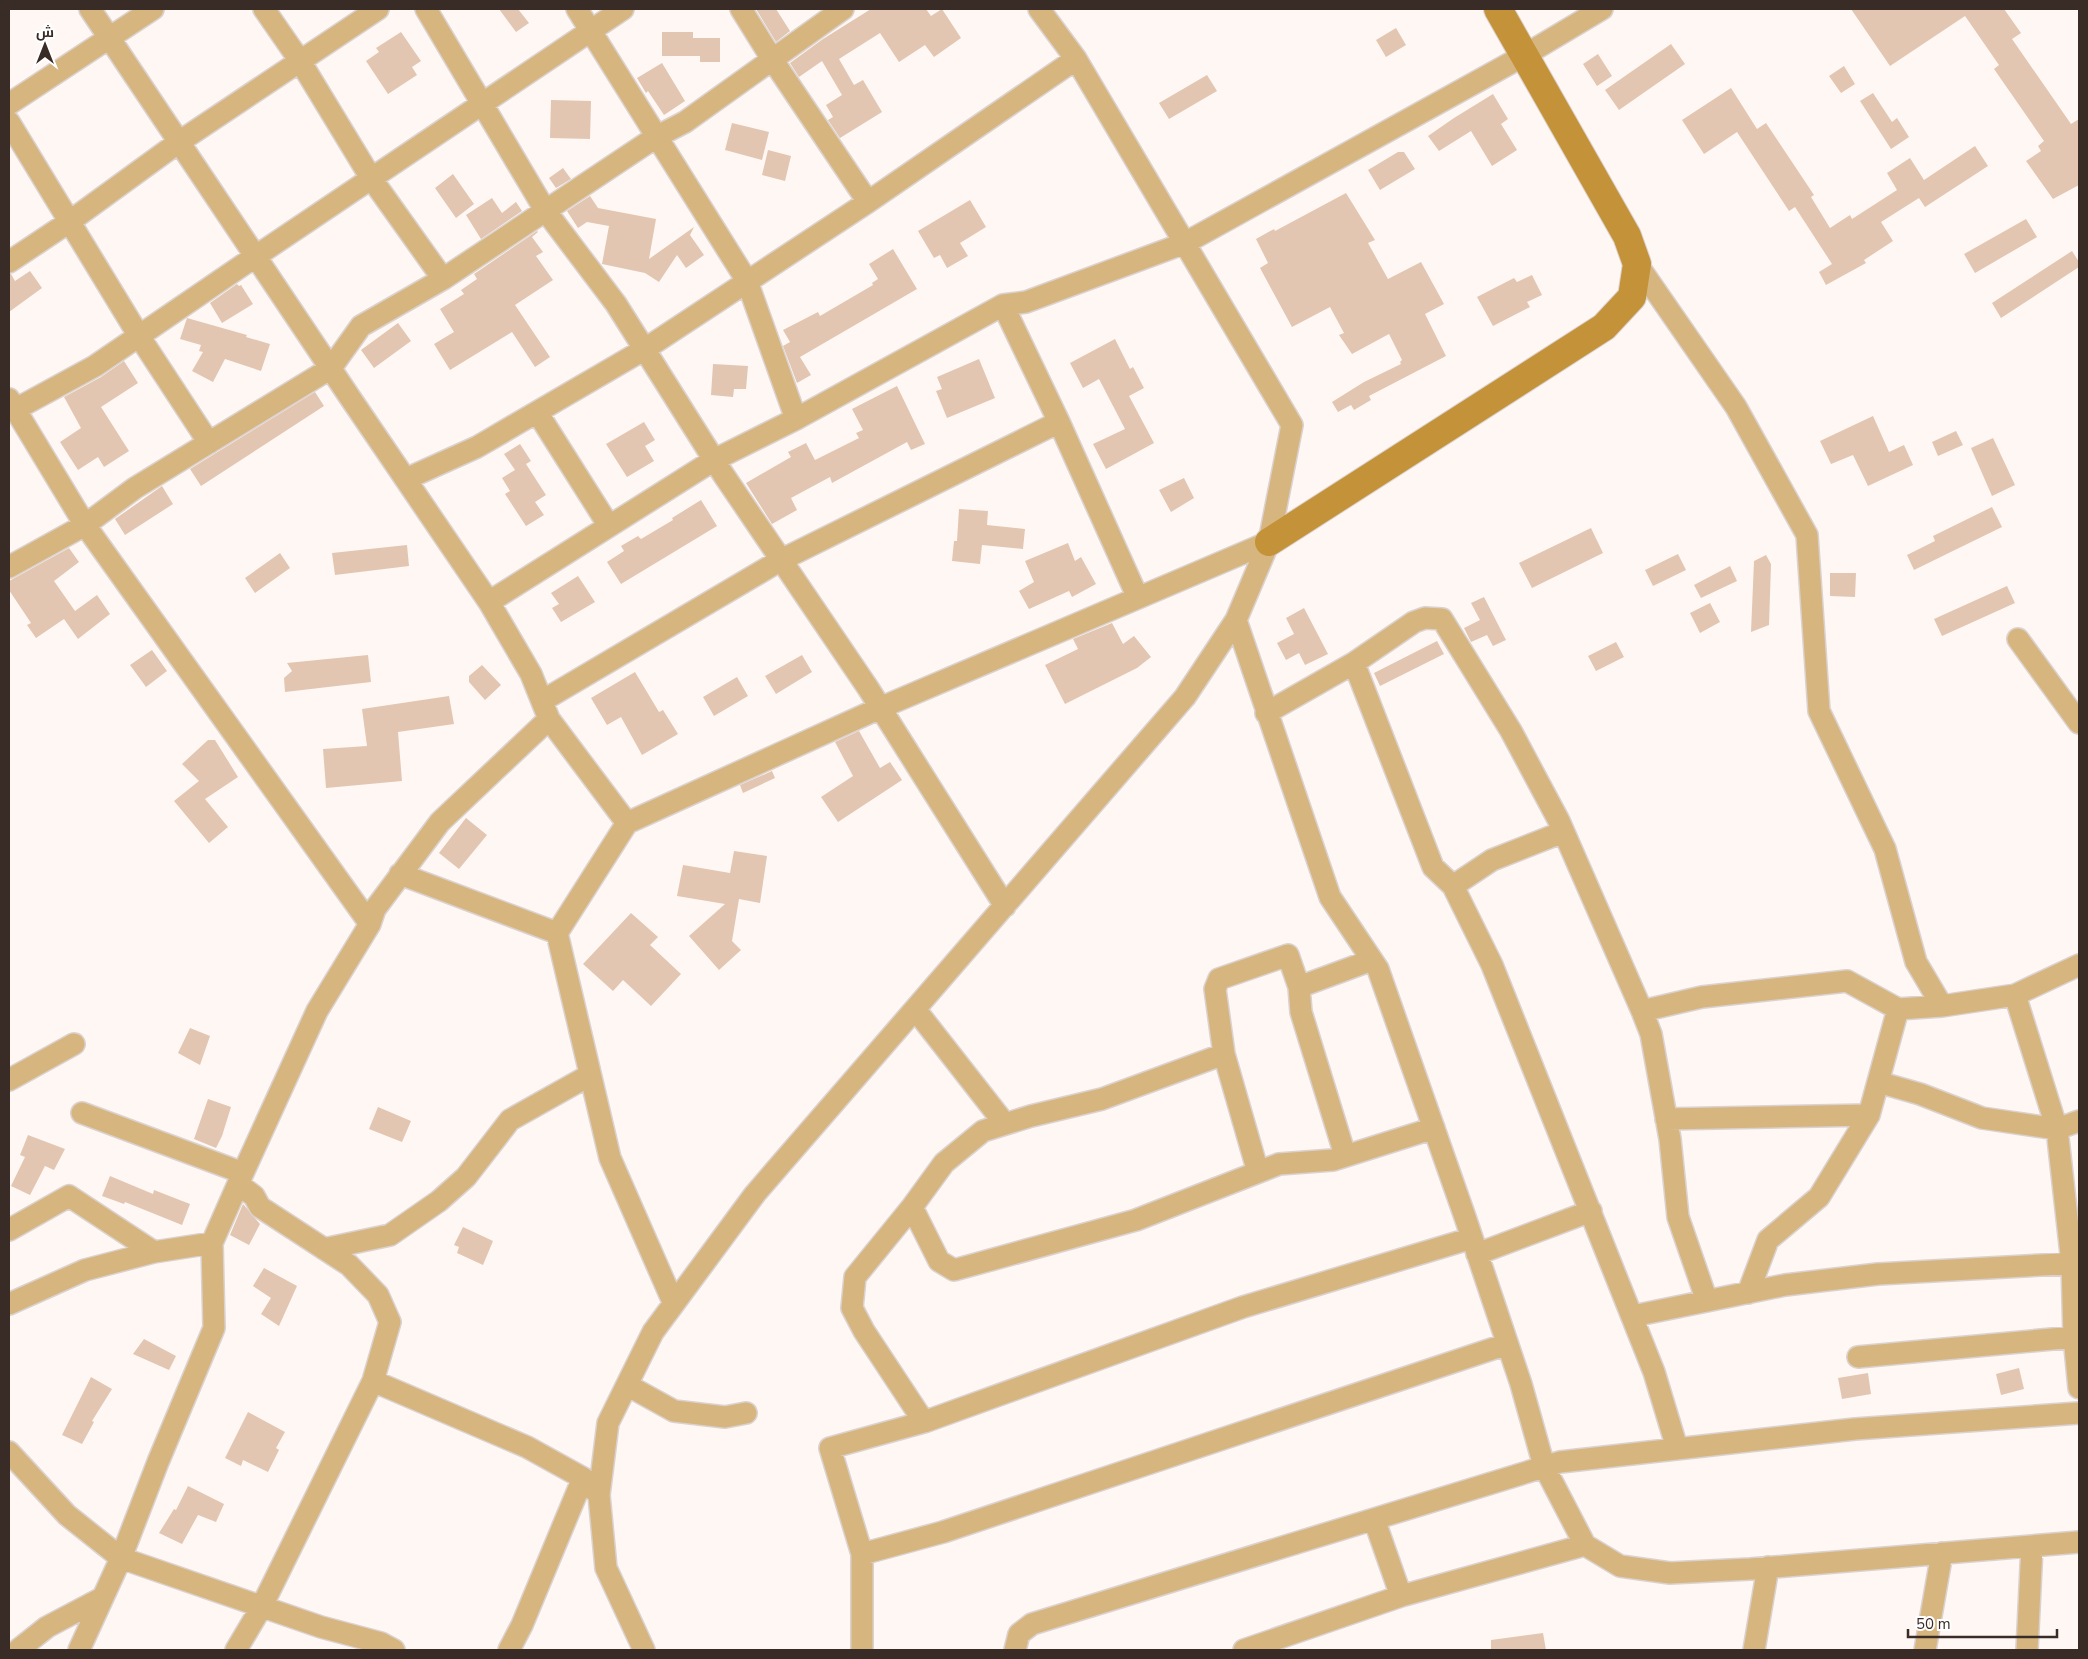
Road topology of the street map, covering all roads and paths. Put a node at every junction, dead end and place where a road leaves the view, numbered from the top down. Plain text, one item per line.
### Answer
1 (90, 9) edge
2 (153, 9) edge
3 (264, 9) edge
4 (378, 9) edge
5 (426, 9) edge
6 (577, 9) edge
7 (623, 9) edge
8 (741, 9) edge
9 (843, 9) edge
10 (1039, 9) edge
11 (1498, 9) edge
12 (1602, 9) edge
13 (592, 30) junction
14 (108, 38) junction
15 (1524, 55) junction
16 (772, 59) junction
17 (1076, 59) junction
18 (300, 61) junction
19 (483, 102) junction
20 (9, 104) edge
21 (9, 122) edge
22 (656, 137) junction
23 (179, 142) junction
24 (371, 178) junction
25 (868, 202) junction
26 (545, 210) junction
27 (69, 222) junction
28 (1184, 243) junction
29 (256, 256) junction
30 (9, 262) edge
31 (1637, 264) junction
32 (443, 279) junction
33 (747, 281) junction
34 (1002, 305) junction
35 (139, 336) junction
36 (645, 349) junction
37 (330, 368) junction
38 (13, 404) edge
39 (538, 412) junction
40 (796, 419) junction
41 (1058, 422) junction
42 (209, 443) junction
43 (714, 460) junction
44 (406, 479) junction
45 (85, 525) junction
46 (609, 526) junction
47 (1269, 542) junction
48 (781, 560) junction
49 (9, 567) edge
50 (1138, 598) junction
51 (489, 602) junction
52 (1236, 620) junction
53 (2018, 639) dead end
54 (1354, 664) junction
55 (880, 708) junction
56 (546, 710) junction
57 (1266, 713) junction
58 (2079, 723) edge
59 (627, 823) junction
60 (1563, 832) junction
61 (400, 874) junction
62 (1453, 886) junction
63 (1005, 906) junction
64 (370, 924) junction
65 (557, 933) junction
66 (1372, 960) junction
67 (2079, 965) edge
68 (1298, 987) junction
69 (2014, 995) junction
70 (1942, 1006) junction
71 (915, 1009) junction
72 (1898, 1009) junction
73 (1642, 1011) junction
74 (74, 1044) dead end
75 (1224, 1054) junction
76 (590, 1076) junction
77 (9, 1080) edge
78 (1878, 1082) junction
79 (82, 1112) dead end
80 (1869, 1116) junction
81 (1666, 1119) junction
82 (2079, 1121) edge
83 (1005, 1124) junction
84 (1434, 1128) junction
85 (2057, 1129) junction
86 (1345, 1155) junction
87 (1258, 1172) junction
88 (240, 1178) junction
89 (912, 1207) junction
90 (1591, 1212) junction
91 (9, 1230) edge
92 (212, 1243) junction
93 (1475, 1246) junction
94 (324, 1249) junction
95 (154, 1252) junction
96 (2076, 1263) edge
97 (1748, 1293) junction
98 (1707, 1301) junction
99 (9, 1304) edge
100 (674, 1304) junction
101 (1633, 1316) junction
102 (2074, 1337) junction
103 (1507, 1344) junction
104 (1858, 1357) dead end
105 (373, 1381) junction
106 (627, 1385) junction
107 (2079, 1388) edge
108 (746, 1413) dead end
109 (2079, 1413) edge
110 (924, 1422) junction
111 (1677, 1448) junction
112 (9, 1452) edge
113 (1544, 1466) junction
114 (584, 1478) junction
115 (599, 1495) junction
116 (1374, 1519) junction
117 (2079, 1542) edge
118 (1585, 1545) junction
119 (2032, 1546) junction
120 (1942, 1553) junction
121 (862, 1554) junction
122 (121, 1558) junction
123 (1768, 1568) junction
124 (1400, 1596) junction
125 (102, 1598) junction
126 (262, 1606) junction
127 (18, 1650) edge
128 (79, 1650) edge
129 (236, 1650) edge
130 (394, 1650) edge
131 (509, 1650) edge
132 (644, 1650) edge
133 (862, 1650) edge
134 (1015, 1650) edge
135 (1244, 1650) edge
136 (1754, 1650) edge
137 (1925, 1650) edge
138 (2027, 1650) edge

1 - 14 street
2 - 14 street
3 - 18 street
4 - 18 street
5 - 19 street
6 - 13 street
7 - 13 street
8 - 16 street
9 - 16 street
10 - 17 street
11 - 15 street
12 - 15 street
13 - 19 street
13 - 22 street
14 - 20 street
14 - 23 street
15 - 28 street
15 - 31 street
16 - 22 street
16 - 25 street
17 - 25 street
17 - 28 street
18 - 23 street
18 - 24 street
19 - 24 street
19 - 26 street
21 - 27 street
22 - 26 street
22 - 33 street
23 - 27 street
23 - 29 street
24 - 29 street
24 - 32 street
25 - 33 street
26 - 32 street
26 - 36 street
27 - 30 street
27 - 35 street
28 - 34 street
28 - 47 street
29 - 35 street
29 - 37 street
31 - 47 street
31 - 70 street
32 - 37 street
33 - 36 street
33 - 40 street
34 - 40 street
34 - 41 street
35 - 38 street
35 - 42 street
36 - 39 street
36 - 43 street
37 - 42 street
37 - 44 street
38 - 45 street
39 - 44 street
39 - 46 street
40 - 43 street
41 - 48 street
41 - 50 street
42 - 45 street
43 - 46 street
43 - 48 street
44 - 51 street
45 - 49 street
45 - 64 street
46 - 51 street
47 - 50 street
47 - 52 street
48 - 55 street
48 - 56 street
50 - 55 street
51 - 56 street
52 - 57 street
52 - 63 street
53 - 58 street
54 - 57 street
54 - 60 street
54 - 62 street
55 - 59 street
55 - 63 street
56 - 59 street
56 - 61 street
57 - 66 street
59 - 65 street
60 - 62 street
60 - 73 street
61 - 64 street
61 - 65 street
62 - 90 street
63 - 71 street
64 - 88 street
65 - 76 street
66 - 68 street
66 - 84 street
67 - 69 street
68 - 75 street
68 - 86 street
69 - 70 street
69 - 85 street
70 - 72 street
71 - 83 street
71 - 100 street
72 - 73 street
72 - 78 street
73 - 81 street
74 - 77 street
75 - 83 street
75 - 87 street
76 - 94 street
76 - 100 street
78 - 80 street
78 - 85 street
79 - 88 street
80 - 81 street
80 - 97 street
81 - 98 street
82 - 85 street
83 - 89 street
84 - 86 street
84 - 93 street
85 - 96 street
86 - 87 street
87 - 89 street
88 - 92 street
88 - 94 street
89 - 110 street
90 - 93 street
90 - 101 street
91 - 95 street
92 - 95 street
92 - 122 street
93 - 103 street
93 - 110 street
94 - 105 street
95 - 99 street
96 - 97 street
96 - 102 street
97 - 98 street
98 - 101 street
100 - 106 street
101 - 111 street
102 - 104 street
102 - 107 street
103 - 113 street
103 - 121 street
105 - 114 street
105 - 126 street
106 - 108 street
106 - 115 street
109 - 111 street
110 - 121 street
111 - 113 street
112 - 122 street
113 - 116 street
113 - 118 street
114 - 115 street
114 - 131 street
115 - 132 street
116 - 124 street
116 - 134 street
117 - 119 street
118 - 123 street
118 - 124 street
119 - 120 street
119 - 138 street
120 - 123 street
120 - 137 street
121 - 133 street
122 - 125 street
122 - 126 street
123 - 136 street
124 - 135 street
125 - 127 street
125 - 128 street
126 - 129 street
126 - 130 street

